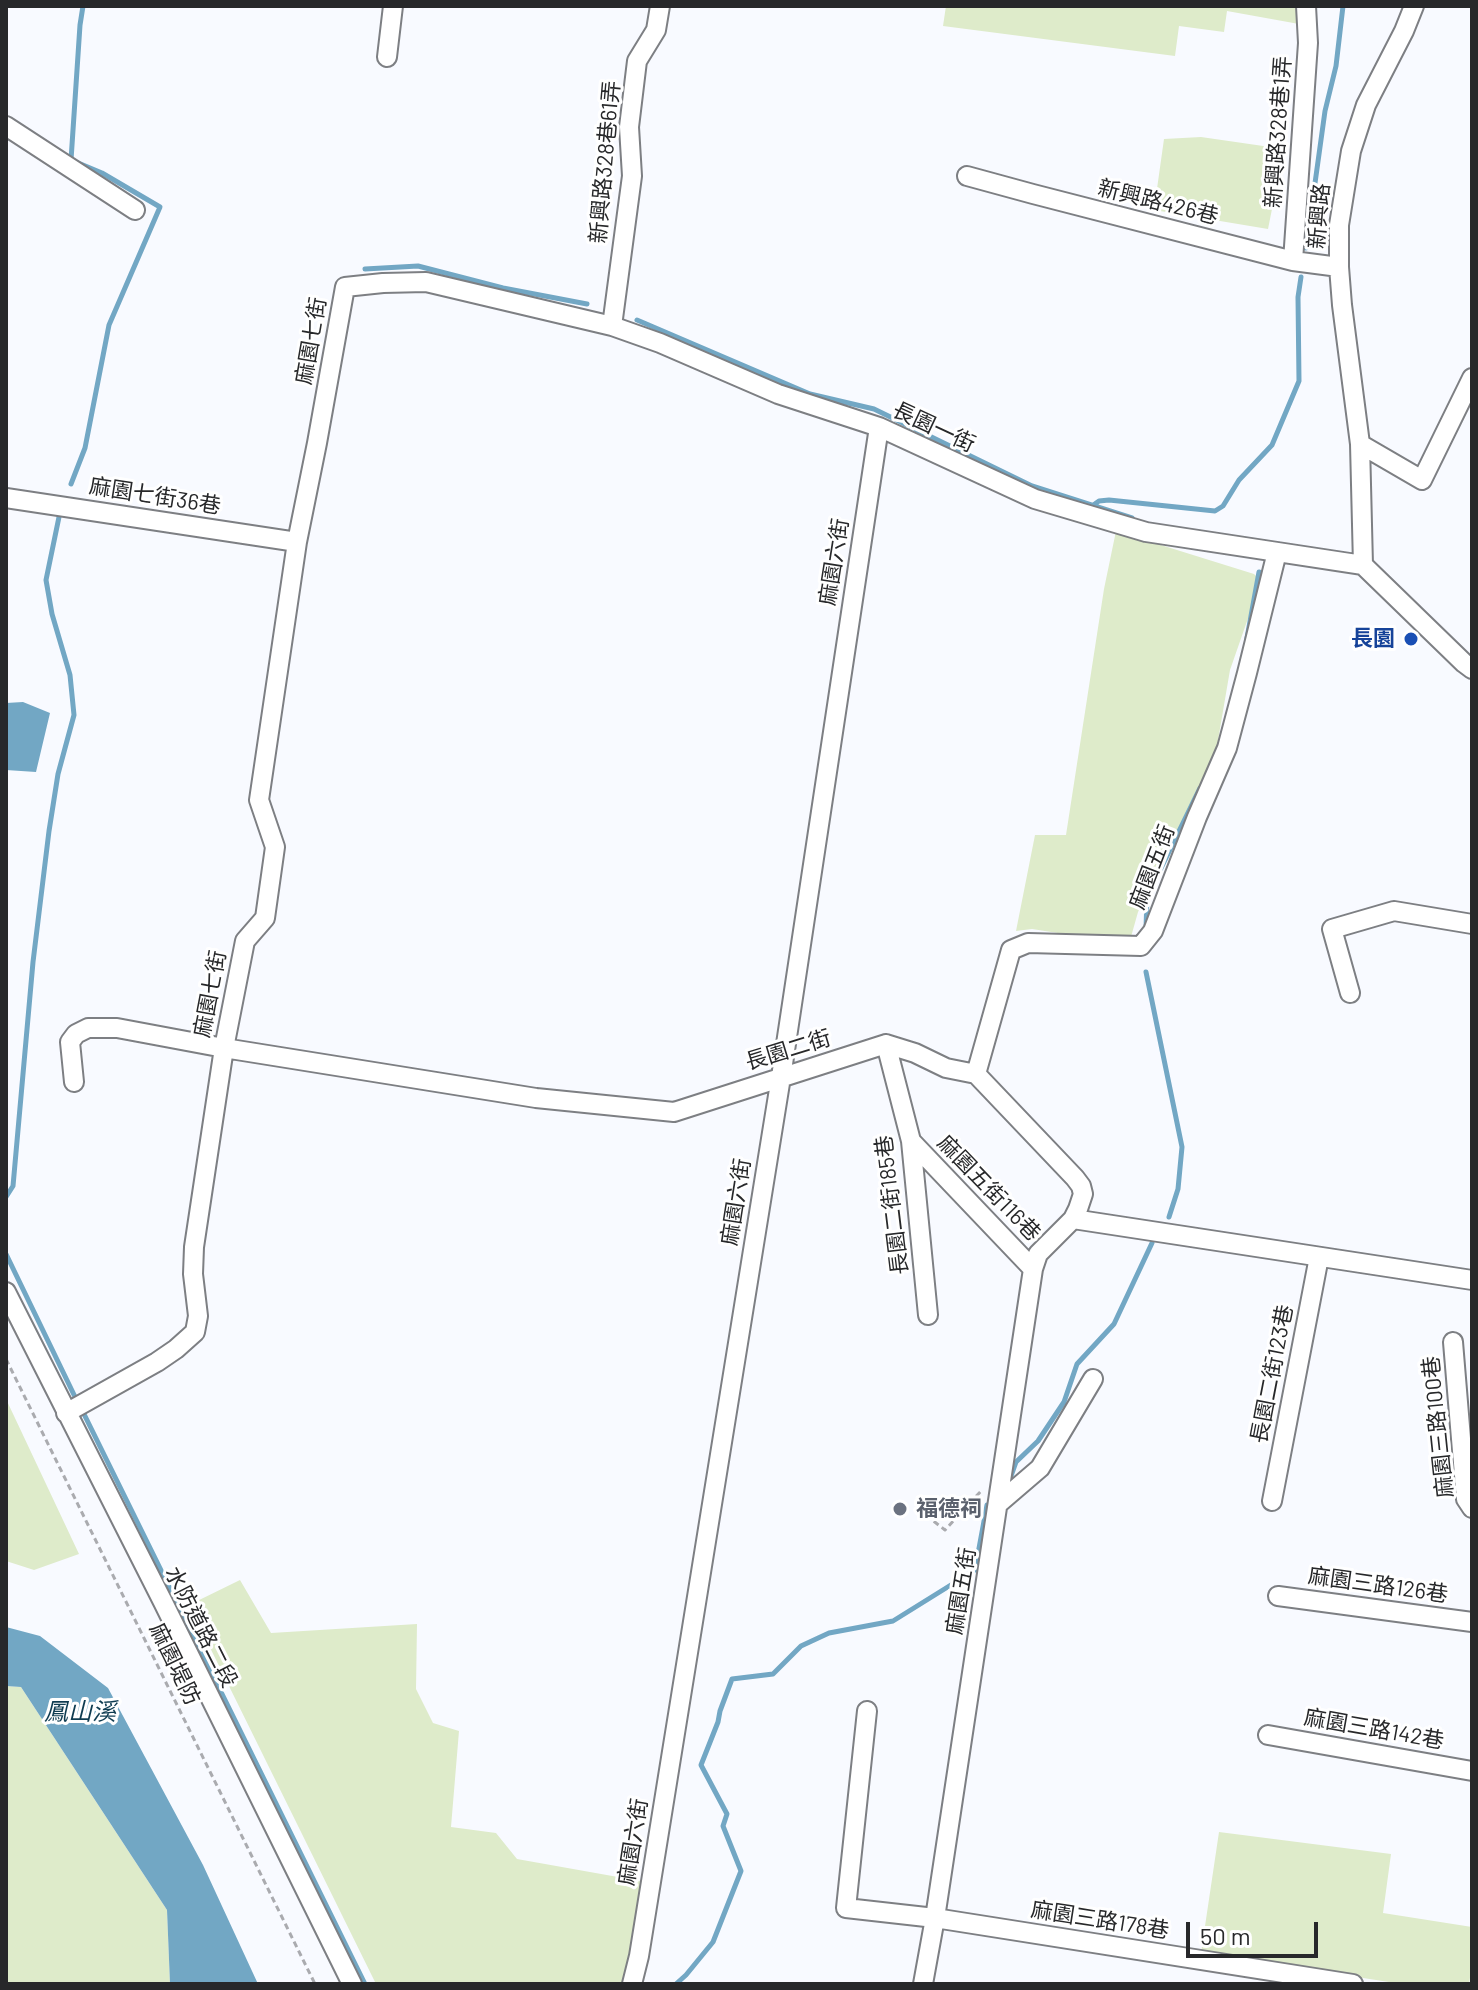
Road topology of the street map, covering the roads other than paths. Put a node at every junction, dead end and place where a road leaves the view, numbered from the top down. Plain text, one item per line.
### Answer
1 (393, 6) edge
2 (660, 6) edge
3 (1306, 6) edge
4 (1414, 6) edge
5 (387, 57) dead end
6 (6, 126) edge
7 (967, 176) dead end
8 (135, 210) dead end
9 (1293, 261) junction
10 (1339, 267) junction
11 (345, 287) joint
12 (612, 326) junction
13 (1472, 378) edge
14 (879, 427) junction
15 (1360, 444) junction
16 (6, 498) edge
17 (297, 542) junction
18 (1277, 552) junction
19 (1363, 565) junction
20 (1472, 669) edge
21 (1472, 924) edge
22 (1350, 993) dead end
23 (886, 1044) junction
24 (224, 1048) junction
25 (976, 1074) junction
26 (781, 1077) junction
27 (74, 1082) dead end
28 (911, 1141) junction
29 (1073, 1219) junction
30 (1319, 1257) junction
31 (1033, 1269) junction
32 (1472, 1280) edge
33 (6, 1292) edge
34 (928, 1315) dead end
35 (1453, 1342) dead end
36 (1093, 1379) dead end
37 (66, 1413) junction
38 (1272, 1501) dead end
39 (998, 1504) junction
40 (1472, 1508) edge
41 (1278, 1596) dead end
42 (1472, 1622) edge
43 (867, 1711) dead end
44 (1268, 1735) dead end
45 (1472, 1771) edge
46 (935, 1918) junction
47 (352, 1984) edge
48 (632, 1984) edge
49 (923, 1984) edge
50 (1353, 1984) edge

1 - 5 street
2 - 12 street, 新興路328巷61弄
3 - 9 street, 新興路328巷1弄
4 - 10 street, 新興路
6 - 8 street
7 - 9 street, 新興路426巷
9 - 10 street, 新興路426巷
10 - 15 street, 新興路
11 - 12 street, 長園一街
11 - 17 street, 麻園七街
12 - 14 street, 長園一街
13 - 15 street
14 - 18 street, 長園一街
14 - 26 street, 麻園六街
15 - 19 street, 新興路
16 - 17 street, 麻園七街36巷
17 - 24 street, 麻園七街
18 - 19 street, 長園一街
18 - 25 street, 麻園五街
19 - 20 street
21 - 22 street
23 - 25 street
23 - 26 street, 長園二街
23 - 28 street, 長園二街185巷
24 - 26 street, 長園二街
24 - 27 street, 長園二街
24 - 37 street, 麻園七街
25 - 29 street
26 - 48 street, 麻園六街
28 - 31 street, 麻園五街116巷
28 - 34 street, 長園二街185巷
29 - 30 street
29 - 31 street, 麻園五街
30 - 32 street
30 - 38 street, 長園二街123巷
31 - 39 street, 麻園五街
33 - 37 street, 水防道路二段
35 - 40 street, 麻園三路100巷
36 - 39 street
37 - 47 street, 水防道路二段
39 - 46 street, 麻園五街
41 - 42 street, 麻園三路126巷
43 - 46 street, 麻園三路178巷
44 - 45 street, 麻園三路142巷
46 - 49 street, 麻園五街
46 - 50 street, 麻園三路178巷

